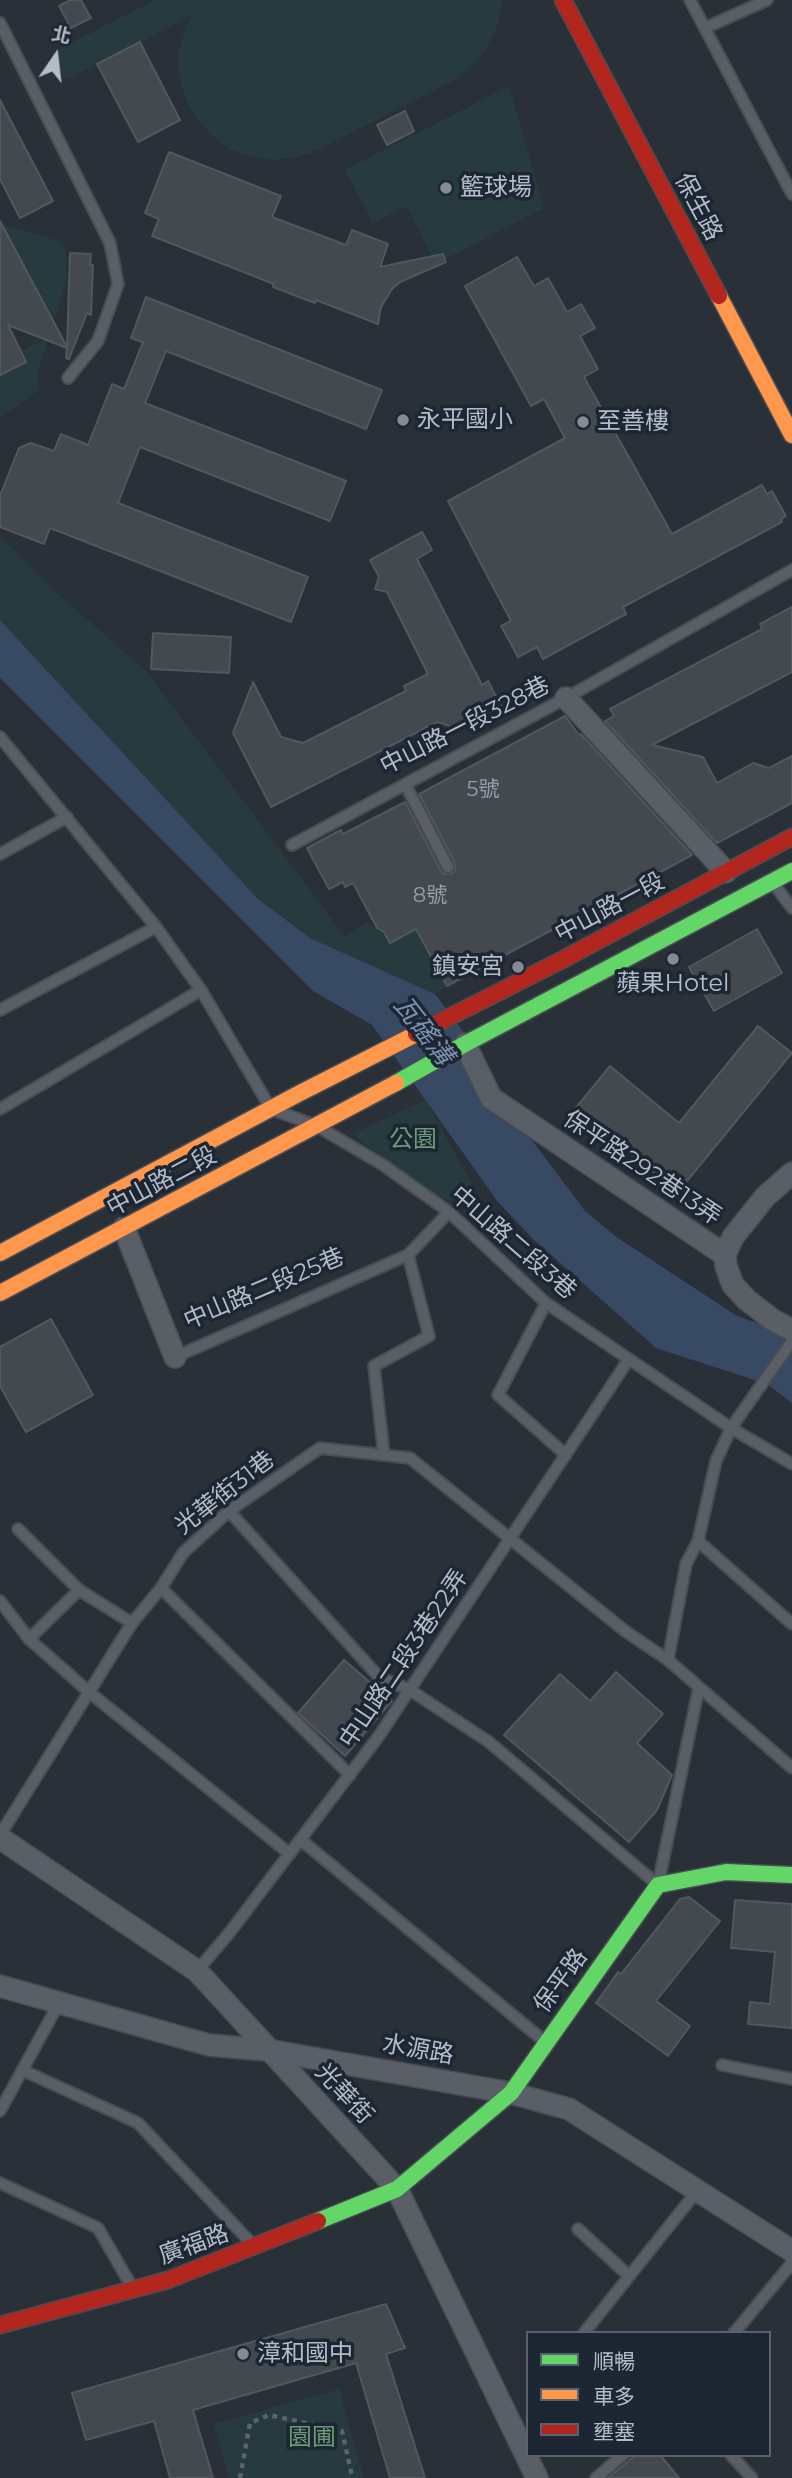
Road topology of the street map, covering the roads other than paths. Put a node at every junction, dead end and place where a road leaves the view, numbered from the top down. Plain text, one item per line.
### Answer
1 (563, 0) edge
2 (690, 0) edge
3 (767, 0) edge
4 (0, 23) edge
5 (705, 28) junction
6 (787, 172) edge
7 (792, 194) edge
8 (68, 378) dead end
9 (792, 435) edge
10 (792, 570) edge
11 (566, 698) junction
12 (0, 737) edge
13 (406, 786) junction
14 (66, 817) junction
15 (792, 837) edge
16 (292, 845) dead end
17 (0, 853) edge
18 (448, 867) dead end
19 (726, 872) junction
20 (792, 872) edge
21 (772, 882) junction
22 (792, 908) edge
23 (156, 927) junction
24 (201, 990) junction
25 (0, 1010) edge
26 (465, 1045) junction
27 (333, 1077) joint
28 (0, 1109) edge
29 (271, 1109) junction
30 (317, 1126) junction
31 (792, 1173) edge
32 (449, 1212) junction
33 (124, 1228) junction
34 (0, 1252) edge
35 (408, 1255) junction
36 (725, 1255) junction
37 (0, 1293) edge
38 (546, 1303) junction
39 (792, 1331) edge
40 (792, 1341) edge
41 (175, 1357) joint
42 (629, 1359) junction
43 (731, 1428) junction
44 (384, 1455) junction
45 (566, 1455) junction
46 (792, 1464) edge
47 (229, 1511) junction
48 (18, 1529) dead end
49 (511, 1539) junction
50 (698, 1541) junction
51 (161, 1588) junction
52 (79, 1590) junction
53 (0, 1601) edge
54 (132, 1623) junction
55 (792, 1624) edge
56 (29, 1639) junction
57 (668, 1660) junction
58 (699, 1687) junction
59 (410, 1690) junction
60 (89, 1692) junction
61 (792, 1768) edge
62 (350, 1775) junction
63 (0, 1836) edge
64 (301, 1840) junction
65 (290, 1854) junction
66 (792, 1875) edge
67 (658, 1885) junction
68 (197, 1972) junction
69 (0, 1986) edge
70 (59, 2003) junction
71 (545, 2042) junction
72 (267, 2050) junction
73 (722, 2065) dead end
74 (22, 2070) junction
75 (792, 2079) edge
76 (511, 2093) junction
77 (0, 2111) edge
78 (0, 2183) edge
79 (397, 2189) junction
80 (697, 2191) junction
81 (578, 2229) dead end
82 (255, 2247) junction
83 (792, 2251) edge
84 (792, 2263) edge
85 (629, 2276) junction
86 (134, 2289) junction
87 (0, 2325) edge
88 (586, 2331) edge
89 (736, 2331) edge
90 (526, 2455) edge
91 (527, 2457) edge
92 (621, 2457) edge
93 (733, 2457) edge
94 (537, 2478) edge
95 (596, 2478) edge
96 (752, 2478) edge

1 - 9 street, 保生路
2 - 5 lane
3 - 5 lane
4 - 8 lane
5 - 6 lane
6 - 7 lane
10 - 11 lane
11 - 13 lane, 中山路一段328巷
11 - 19 street, 中山路一段328巷
12 - 14 lane
13 - 16 lane, 中山路一段328巷
13 - 18 lane
14 - 17 lane
14 - 23 lane
15 - 19 street, 中山路一段
19 - 27 street, 中山路一段
20 - 21 street
21 - 22 lane
21 - 26 street
23 - 24 lane
23 - 25 lane
24 - 28 lane
24 - 29 lane
26 - 30 street, 中山路二段
26 - 36 street, 保平路292巷13弄
27 - 29 street, 中山路二段
29 - 30 lane, 中山路二段3巷
29 - 34 street, 中山路二段
30 - 32 lane, 中山路二段3巷
30 - 33 street, 中山路二段
31 - 36 street
32 - 35 lane, 中山路二段25巷
32 - 38 lane, 中山路二段3巷
33 - 37 street, 中山路二段
33 - 41 street, 中山路二段25巷
35 - 41 lane, 中山路二段25巷
35 - 44 lane
36 - 39 street, 保平路292巷13弄
38 - 42 lane, 中山路二段3巷
38 - 45 lane
40 - 43 lane
42 - 43 lane, 中山路二段3巷
42 - 45 lane, 中山路二段3巷22弄
43 - 46 lane, 中山路二段3巷
43 - 50 lane
44 - 47 lane, 光華街31巷
44 - 49 lane, 光華街31巷
45 - 49 lane, 中山路二段3巷22弄
47 - 51 lane, 光華街31巷
47 - 59 lane
48 - 52 lane
49 - 57 lane, 光華街31巷
49 - 59 lane, 中山路二段3巷22弄
50 - 55 lane
50 - 57 lane
51 - 54 lane, 光華街31巷
51 - 62 lane
52 - 54 lane
52 - 56 lane
53 - 56 lane
54 - 60 lane, 光華街31巷
56 - 60 lane
57 - 58 lane, 光華街31巷
58 - 61 lane, 光華街31巷
58 - 67 lane
59 - 62 lane, 中山路二段3巷22弄
59 - 67 lane
60 - 63 lane, 光華街31巷
60 - 65 lane
62 - 64 lane, 中山路二段3巷22弄
63 - 68 street, 光華街
64 - 65 lane, 中山路二段3巷22弄
64 - 71 lane
65 - 68 lane, 中山路二段3巷22弄
66 - 67 street
67 - 71 street, 保平路
68 - 72 street, 光華街
69 - 70 street, 水源路
70 - 72 street, 水源路
70 - 74 lane
71 - 76 street, 保平路
72 - 76 street, 水源路
72 - 79 street, 光華街
73 - 75 lane
74 - 77 lane
74 - 82 lane
76 - 79 street, 保平路
76 - 80 street, 水源路
78 - 86 lane
79 - 82 street, 廣福路
79 - 90 street, 光華街
80 - 83 street, 水源路
80 - 85 lane
81 - 85 lane
82 - 86 street, 廣福路
84 - 89 lane
85 - 88 lane
86 - 87 street, 廣福路
91 - 94 street, 光華街
92 - 95 lane
93 - 96 lane

